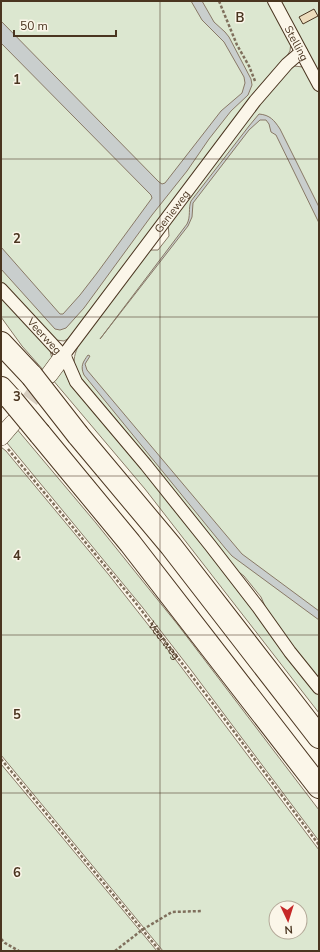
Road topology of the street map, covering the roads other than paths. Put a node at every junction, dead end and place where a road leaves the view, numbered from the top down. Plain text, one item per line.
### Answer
1 (274, 1) edge
2 (301, 52) junction
3 (319, 85) edge
4 (1, 289) edge
5 (1, 343) edge
6 (63, 356) junction
7 (40, 376) junction
8 (6, 393) edge
9 (13, 423) tunnel mouth
10 (3, 441) edge
11 (319, 688) edge
12 (319, 737) edge
13 (319, 787) edge

1 - 2 street, Stelling
2 - 3 street, Stelling
2 - 6 street, Genieweg
4 - 6 street, Veerweg
5 - 7 highway
6 - 7 street, Genieweg
6 - 11 street, Veerweg
7 - 12 highway, bridge
8 - 13 highway, bridge
9 - 10 street

